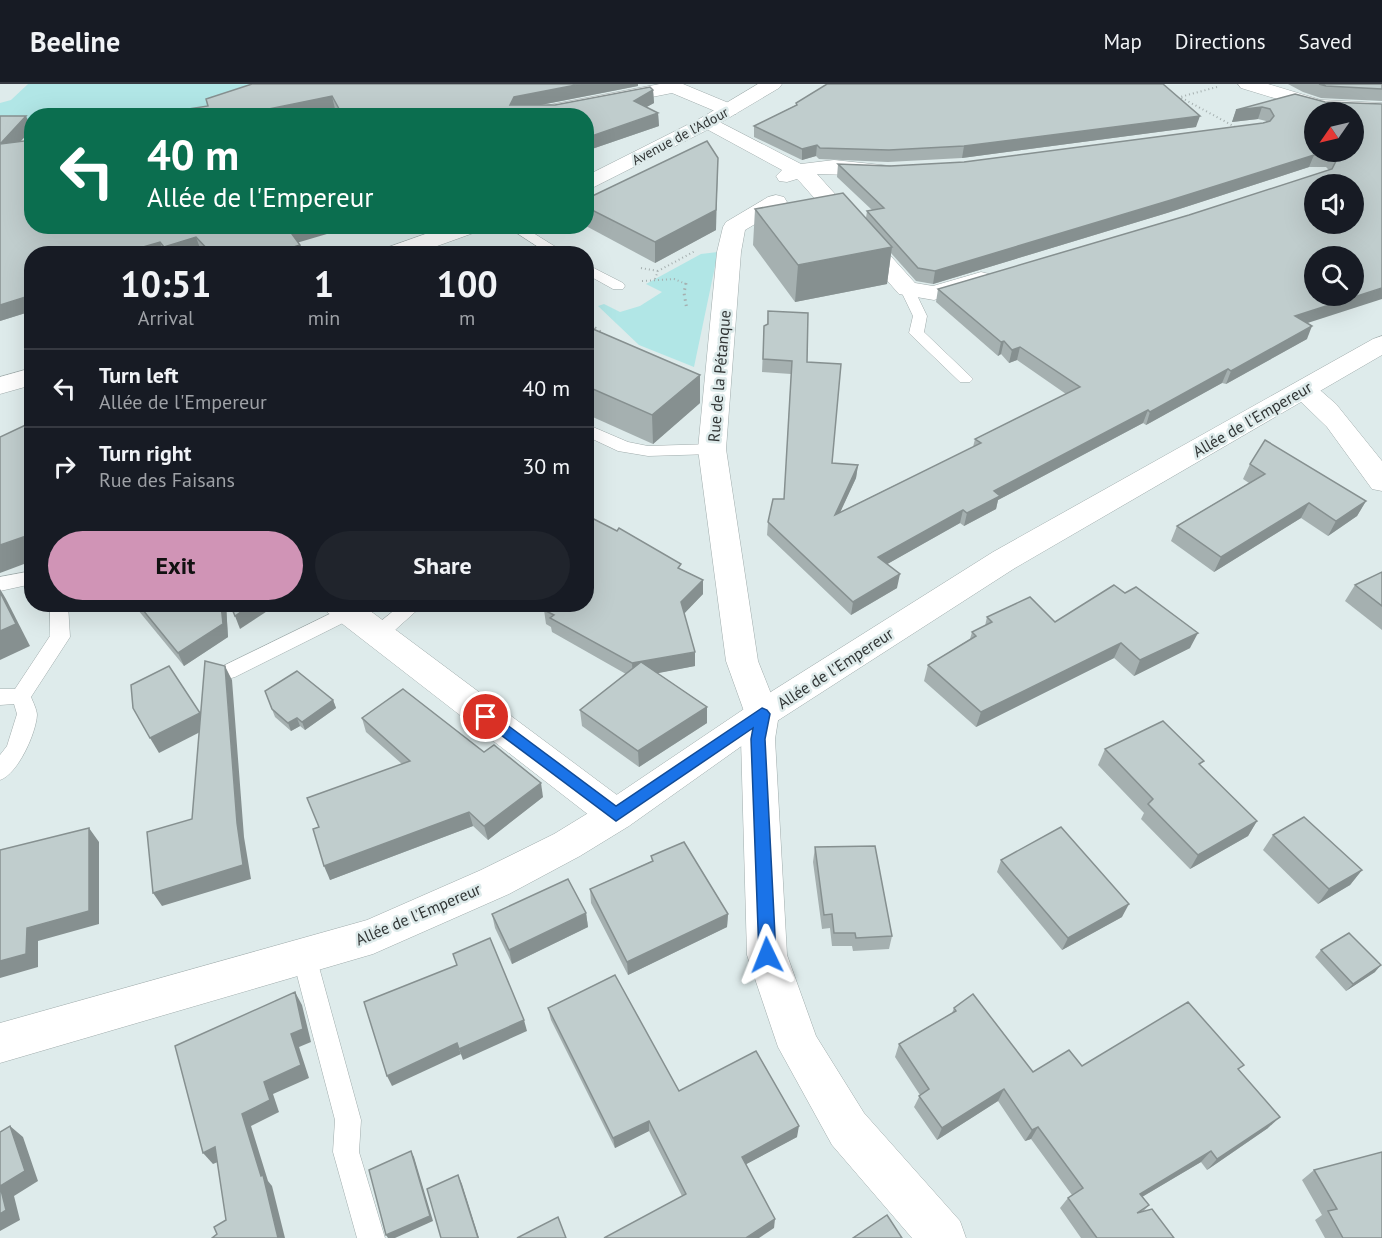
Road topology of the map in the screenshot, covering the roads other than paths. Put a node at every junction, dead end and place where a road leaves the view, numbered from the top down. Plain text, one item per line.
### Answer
1 (772, 84) edge
2 (1248, 84) edge
3 (565, 108) edge
4 (1382, 109) edge
5 (729, 110) junction
6 (708, 122) junction
7 (908, 169) edge
8 (797, 170) junction
9 (594, 181) edge
10 (832, 206) junction
11 (794, 207) junction
12 (448, 234) edge
13 (526, 234) edge
14 (414, 246) edge
15 (546, 246) edge
16 (594, 272) edge
17 (1000, 273) edge
18 (618, 286) road end
19 (907, 289) junction
20 (1382, 344) edge
21 (24, 378) edge
22 (965, 379) dead end
23 (0, 386) edge
24 (1304, 390) junction
25 (594, 433) edge
26 (712, 448) junction
27 (1382, 482) edge
28 (24, 579) edge
29 (0, 584) edge
30 (59, 612) edge
31 (336, 612) edge
32 (348, 612) edge
33 (405, 612) edge
34 (377, 635) junction
35 (228, 672) edge
36 (21, 696) junction
37 (0, 697) edge
38 (762, 714) junction
39 (0, 771) edge
40 (616, 815) junction
41 (304, 956) junction
42 (0, 1043) edge
43 (371, 1238) edge
44 (943, 1238) edge

1 - 5 street, Avenue de l'Adour
2 - 4 street
3 - 5 street
5 - 6 street, Avenue de l'Adour
6 - 8 street
6 - 9 street, Avenue de l'Adour
7 - 8 street
8 - 10 street
8 - 11 street
10 - 11 street
10 - 19 street
11 - 26 street, Rue de la Pétanque
12 - 14 street
13 - 15 lane
16 - 18 lane
17 - 19 street
19 - 22 lane
20 - 24 street, Allée de l'Empereur
21 - 23 street
24 - 27 street
24 - 38 street, Allée de l'Empereur
25 - 26 lane
26 - 38 street, Rue de la Pétanque
28 - 29 lane
30 - 36 lane
31 - 35 lane
32 - 34 street
33 - 34 lane
34 - 40 street
36 - 37 lane
36 - 39 lane
38 - 40 street, Allée de l'Empereur
38 - 44 street
40 - 41 street, Allée de l'Empereur
41 - 42 street, Allée de l'Empereur
41 - 43 lane

